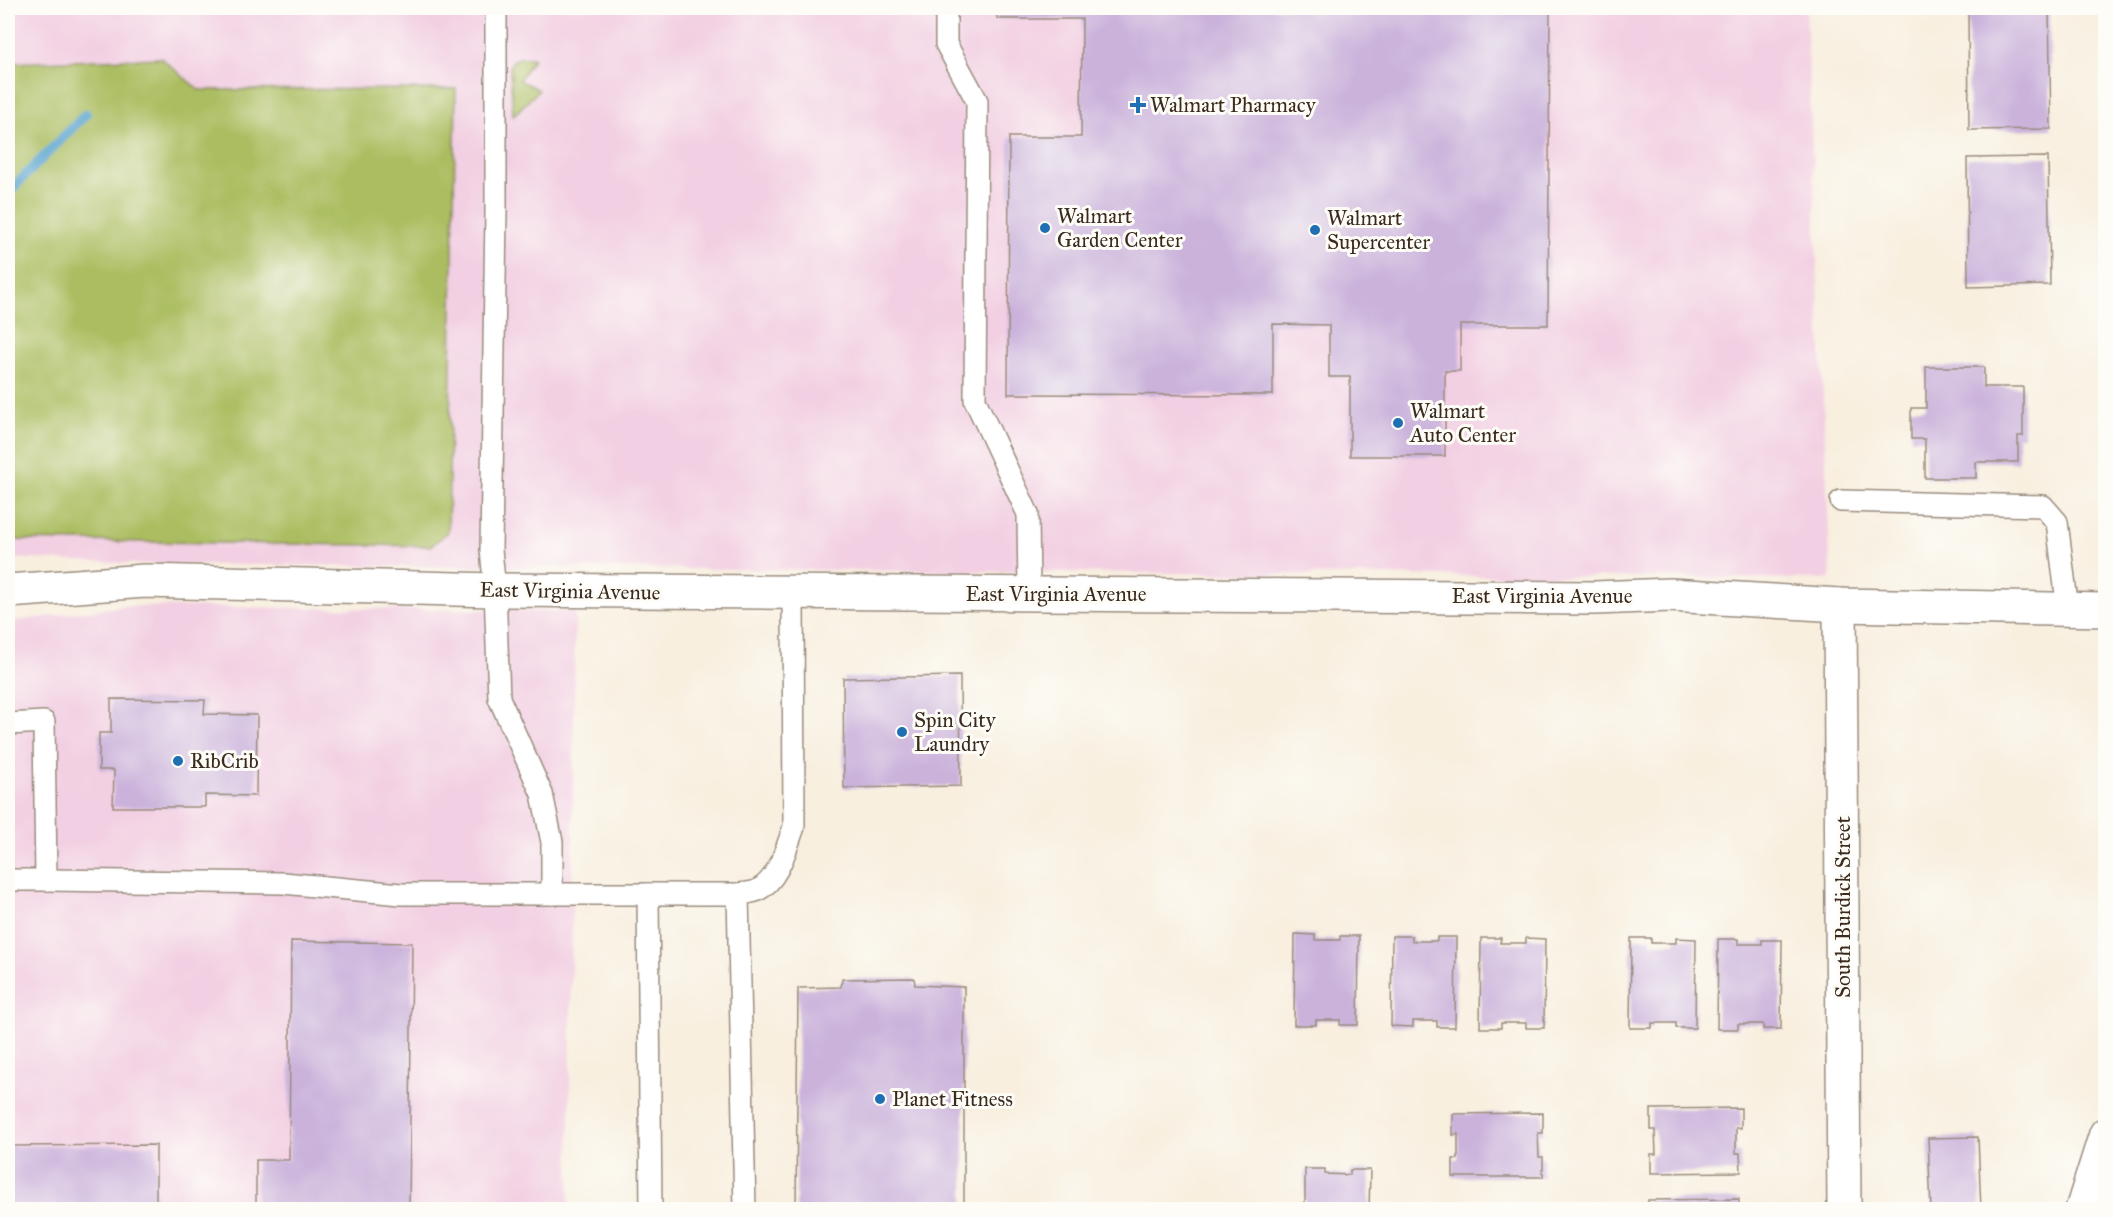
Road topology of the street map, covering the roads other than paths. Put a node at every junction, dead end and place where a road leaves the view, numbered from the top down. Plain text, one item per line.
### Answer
1 (496, 8) edge
2 (946, 8) edge
3 (1841, 501) dead end
4 (495, 590) junction
5 (8, 591) edge
6 (793, 593) junction
7 (1029, 594) junction
8 (1840, 605) junction
9 (2067, 610) junction
10 (2106, 610) edge
11 (8, 724) edge
12 (8, 880) edge
13 (46, 880) junction
14 (552, 894) junction
15 (648, 894) junction
16 (738, 894) junction
17 (2106, 1134) edge
18 (651, 1209) edge
19 (745, 1209) edge
20 (1844, 1209) edge
21 (2082, 1209) edge

1 - 4 lane
2 - 7 lane
3 - 9 lane
4 - 5 street, East Virginia Avenue
4 - 6 street, East Virginia Avenue
4 - 14 lane
6 - 7 street, East Virginia Avenue
6 - 16 lane
7 - 8 street, East Virginia Avenue
8 - 9 street, East Virginia Avenue
8 - 20 street, South Burdick Street
9 - 10 street, East Virginia Avenue
11 - 13 lane
12 - 13 lane
13 - 14 lane
14 - 15 lane
15 - 16 lane
15 - 18 lane
16 - 19 lane
17 - 21 street

